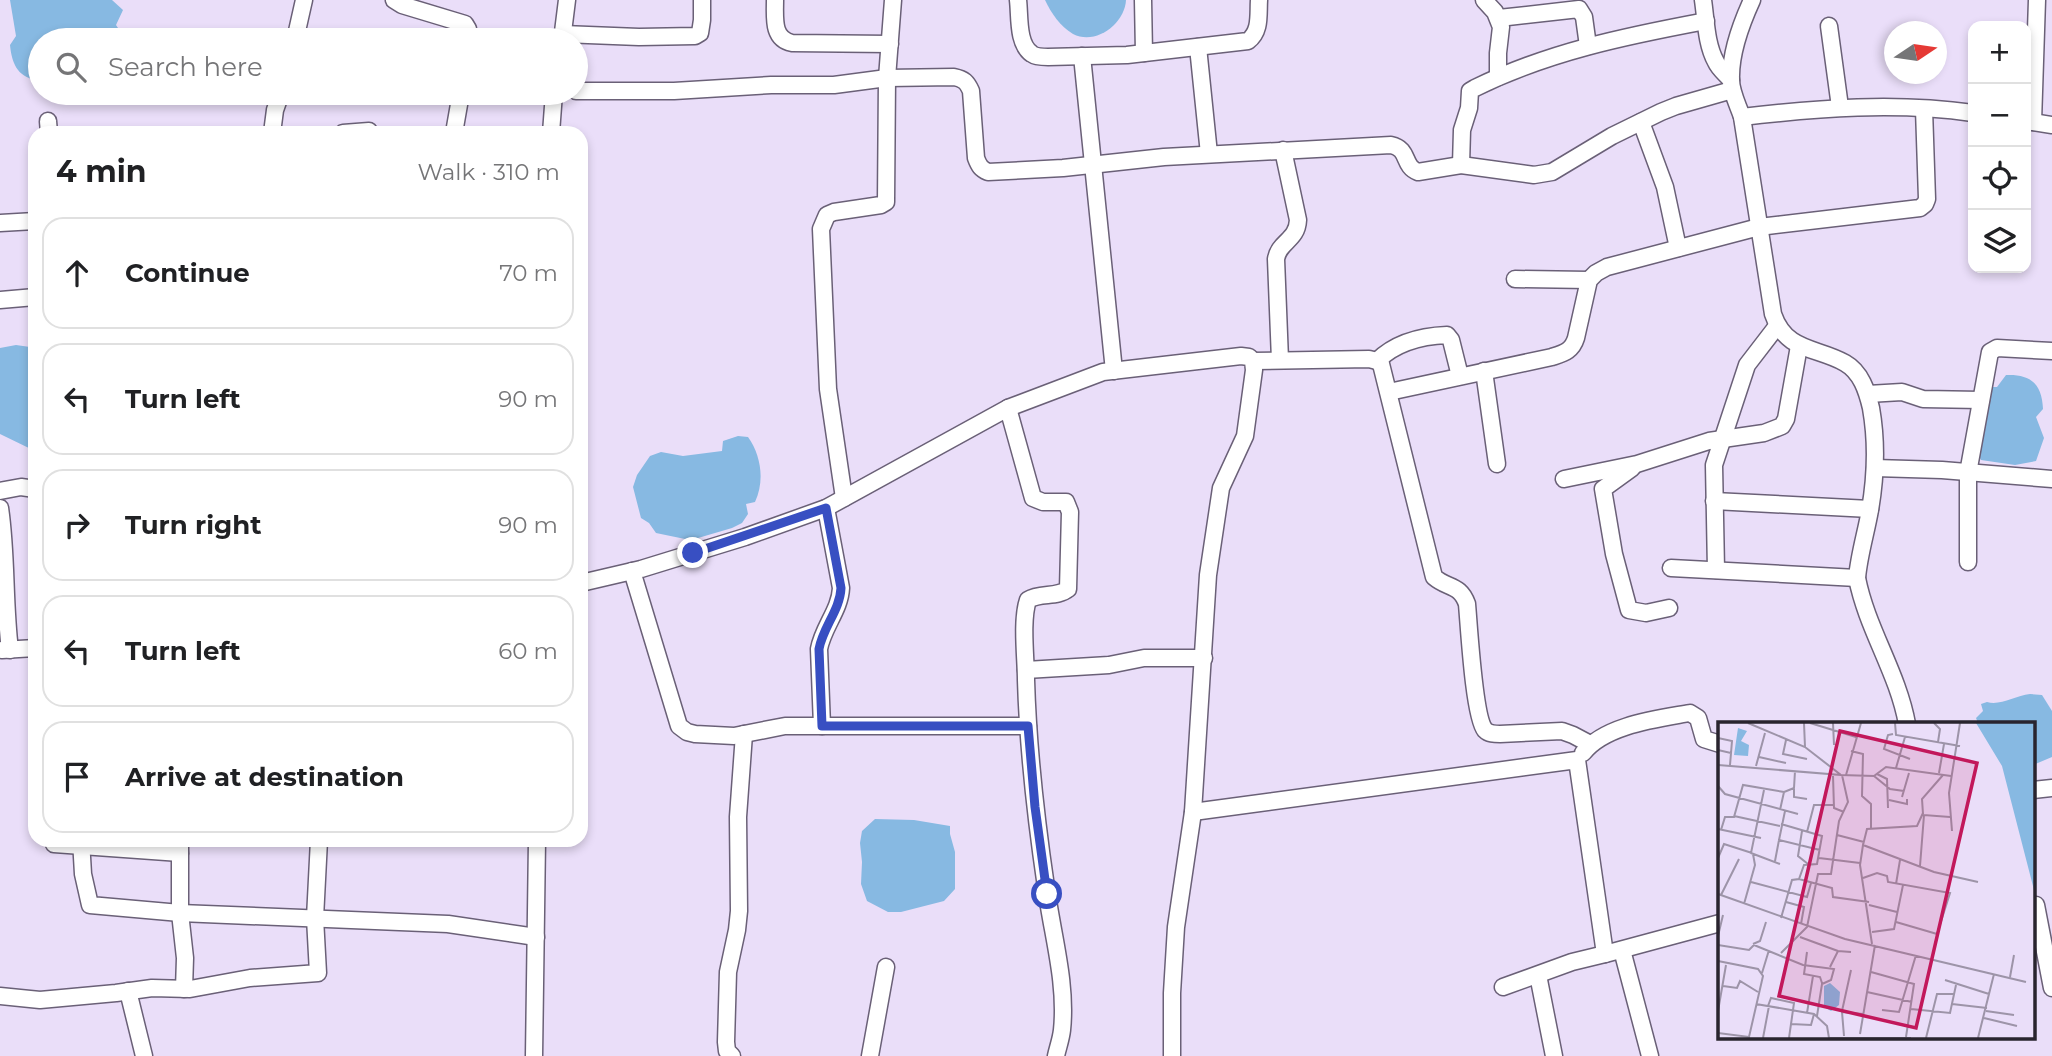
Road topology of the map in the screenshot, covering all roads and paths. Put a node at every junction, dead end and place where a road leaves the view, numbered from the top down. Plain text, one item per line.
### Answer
1 (304, 0) edge
2 (394, 0) edge
3 (568, 0) edge
4 (702, 0) edge
5 (775, 0) edge
6 (893, 0) edge
7 (1018, 0) edge
8 (1143, 0) edge
9 (1258, 0) edge
10 (1484, 0) edge
11 (1703, 0) edge
12 (1752, 0) edge
13 (2037, 0) edge
14 (1499, 18) junction
15 (1706, 21) junction
16 (1829, 26) dead end
17 (298, 28) edge
18 (467, 28) edge
19 (564, 28) edge
20 (588, 37) edge
21 (890, 44) junction
22 (1588, 46) junction
23 (1198, 47) junction
24 (1144, 53) junction
25 (1082, 56) junction
26 (1498, 77) junction
27 (887, 78) junction
28 (1732, 85) junction
29 (588, 91) edge
30 (2031, 92) edge
31 (277, 105) edge
32 (459, 105) edge
33 (553, 105) edge
34 (1840, 107) junction
35 (1924, 109) junction
36 (1968, 113) edge
37 (1742, 117) junction
38 (1641, 122) junction
39 (2031, 122) edge
40 (2052, 125) edge
41 (273, 126) edge
42 (455, 126) edge
43 (552, 126) edge
44 (1283, 150) junction
45 (1209, 154) junction
46 (1092, 165) junction
47 (1461, 165) junction
48 (28, 221) edge
49 (0, 223) edge
50 (1759, 227) junction
51 (1678, 248) junction
52 (1515, 279) dead end
53 (1589, 281) junction
54 (28, 298) edge
55 (0, 300) edge
56 (1777, 326) junction
57 (1799, 346) junction
58 (2052, 351) edge
59 (1280, 360) junction
60 (1253, 361) junction
61 (1377, 361) junction
62 (1114, 371) junction
63 (1484, 371) junction
64 (1460, 376) junction
65 (1389, 392) junction
66 (1868, 394) junction
67 (1981, 400) junction
68 (1008, 408) junction
69 (1722, 439) junction
70 (1497, 464) dead end
71 (1637, 464) junction
72 (1875, 468) junction
73 (1968, 473) junction
74 (1564, 479) dead end
75 (2052, 479) edge
76 (28, 488) edge
77 (0, 491) edge
78 (844, 498) junction
79 (1714, 501) junction
80 (0, 508) edge
81 (826, 508) junction
82 (1870, 509) junction
83 (1968, 562) dead end
84 (1671, 568) dead end
85 (1716, 570) junction
86 (632, 571) junction
87 (1857, 578) junction
88 (588, 581) edge
89 (1669, 608) dead end
90 (28, 648) edge
91 (5, 650) edge
92 (1204, 658) junction
93 (1026, 670) junction
94 (1907, 722) edge
95 (822, 726) junction
96 (1028, 726) junction
97 (744, 734) junction
98 (1718, 743) edge
99 (1590, 744) junction
100 (1577, 760) junction
101 (1193, 812) junction
102 (81, 847) edge
103 (180, 847) edge
104 (319, 847) edge
105 (537, 847) edge
106 (2040, 905) edge
107 (180, 913) junction
108 (315, 918) junction
109 (1718, 924) edge
110 (536, 937) junction
111 (1622, 950) junction
112 (1605, 954) junction
113 (886, 967) dead end
114 (1538, 975) junction
115 (1503, 987) dead end
116 (2052, 988) edge
117 (184, 989) junction
118 (128, 991) junction
119 (0, 996) edge
120 (144, 1056) edge
121 (534, 1056) edge
122 (732, 1056) edge
123 (870, 1056) edge
124 (1056, 1056) edge
125 (1172, 1056) edge
126 (1554, 1056) edge
127 (1650, 1056) edge

1 - 17 street
2 - 18 street
3 - 19 street
4 - 20 street
5 - 21 street
6 - 21 street
7 - 25 street
8 - 24 street
9 - 23 street
10 - 14 street
11 - 15 street
12 - 28 street
13 - 30 street
14 - 22 street
14 - 26 street
15 - 22 street
15 - 28 street
16 - 34 street
21 - 27 street
22 - 26 street
23 - 24 street
23 - 45 street
24 - 25 street
25 - 46 street
26 - 47 street
27 - 29 street
27 - 46 street
27 - 78 street
28 - 37 street
28 - 38 street
31 - 41 street
32 - 42 street
33 - 43 street
34 - 35 street
34 - 37 street
35 - 36 street
35 - 50 street
37 - 50 street
38 - 47 street
38 - 51 street
39 - 40 street
44 - 45 street
44 - 47 street
44 - 59 street
45 - 46 street
46 - 62 street
48 - 49 street
50 - 51 street
50 - 56 street
51 - 53 street
52 - 53 street
53 - 63 street
54 - 55 street
56 - 57 street
56 - 69 street
57 - 66 street
57 - 69 street
58 - 67 street
59 - 60 street
59 - 61 street
60 - 62 street
60 - 92 street
61 - 64 street
61 - 65 street
62 - 68 street
63 - 64 street
63 - 70 street
64 - 65 street
65 - 99 street
66 - 67 street
66 - 72 street
67 - 73 street
68 - 78 street
68 - 93 street
69 - 71 street
69 - 79 street
71 - 74 street
71 - 89 street
72 - 73 street
72 - 82 street
73 - 75 street
73 - 83 street
76 - 77 street
78 - 81 street
79 - 82 street
79 - 85 street
80 - 91 street
81 - 86 street
81 - 95 street
82 - 87 street
84 - 85 street
85 - 87 street
86 - 88 street
86 - 97 street
87 - 94 street
90 - 91 street
92 - 93 street
92 - 101 street
93 - 96 street
95 - 96 street
95 - 97 street
96 - 124 street
97 - 122 street
98 - 99 street
99 - 100 street
100 - 101 street
100 - 112 street
101 - 125 street
102 - 107 street
103 - 107 street
104 - 108 street
105 - 110 street
106 - 116 street
107 - 108 street
107 - 117 street
108 - 110 street
108 - 117 street
109 - 111 street
110 - 121 street
111 - 112 street
111 - 127 street
112 - 114 street
113 - 123 street
114 - 115 street
114 - 126 street
117 - 118 street
118 - 119 street
118 - 120 street

